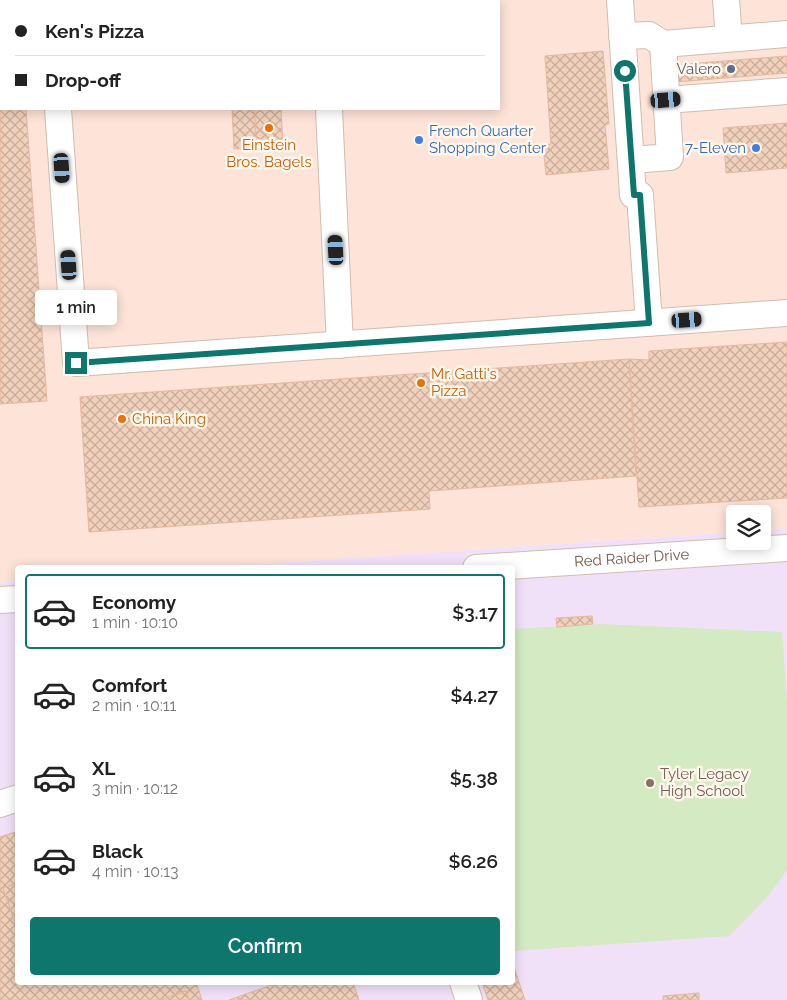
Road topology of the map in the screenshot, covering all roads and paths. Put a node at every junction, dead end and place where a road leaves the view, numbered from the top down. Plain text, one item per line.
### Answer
1 (620, 0) edge
2 (726, 0) edge
3 (787, 34) edge
4 (622, 36) junction
5 (729, 38) junction
6 (663, 44) junction
7 (787, 91) edge
8 (666, 100) junction
9 (58, 110) edge
10 (329, 110) edge
11 (632, 160) junction
12 (787, 313) edge
13 (649, 323) junction
14 (340, 345) junction
15 (787, 548) edge
16 (515, 565) edge
17 (15, 599) edge
18 (0, 600) edge
19 (15, 799) edge
20 (0, 804) edge
21 (464, 985) edge
22 (469, 1000) edge

1 - 4 street
2 - 5 street
3 - 5 street
4 - 6 street
4 - 11 street
5 - 6 street
6 - 8 street
7 - 8 street
8 - 11 street
9 - 14 street
10 - 14 street
11 - 13 street
12 - 13 street
13 - 14 street
15 - 16 street, Red Raider Drive
17 - 18 street
19 - 20 street
21 - 22 street

